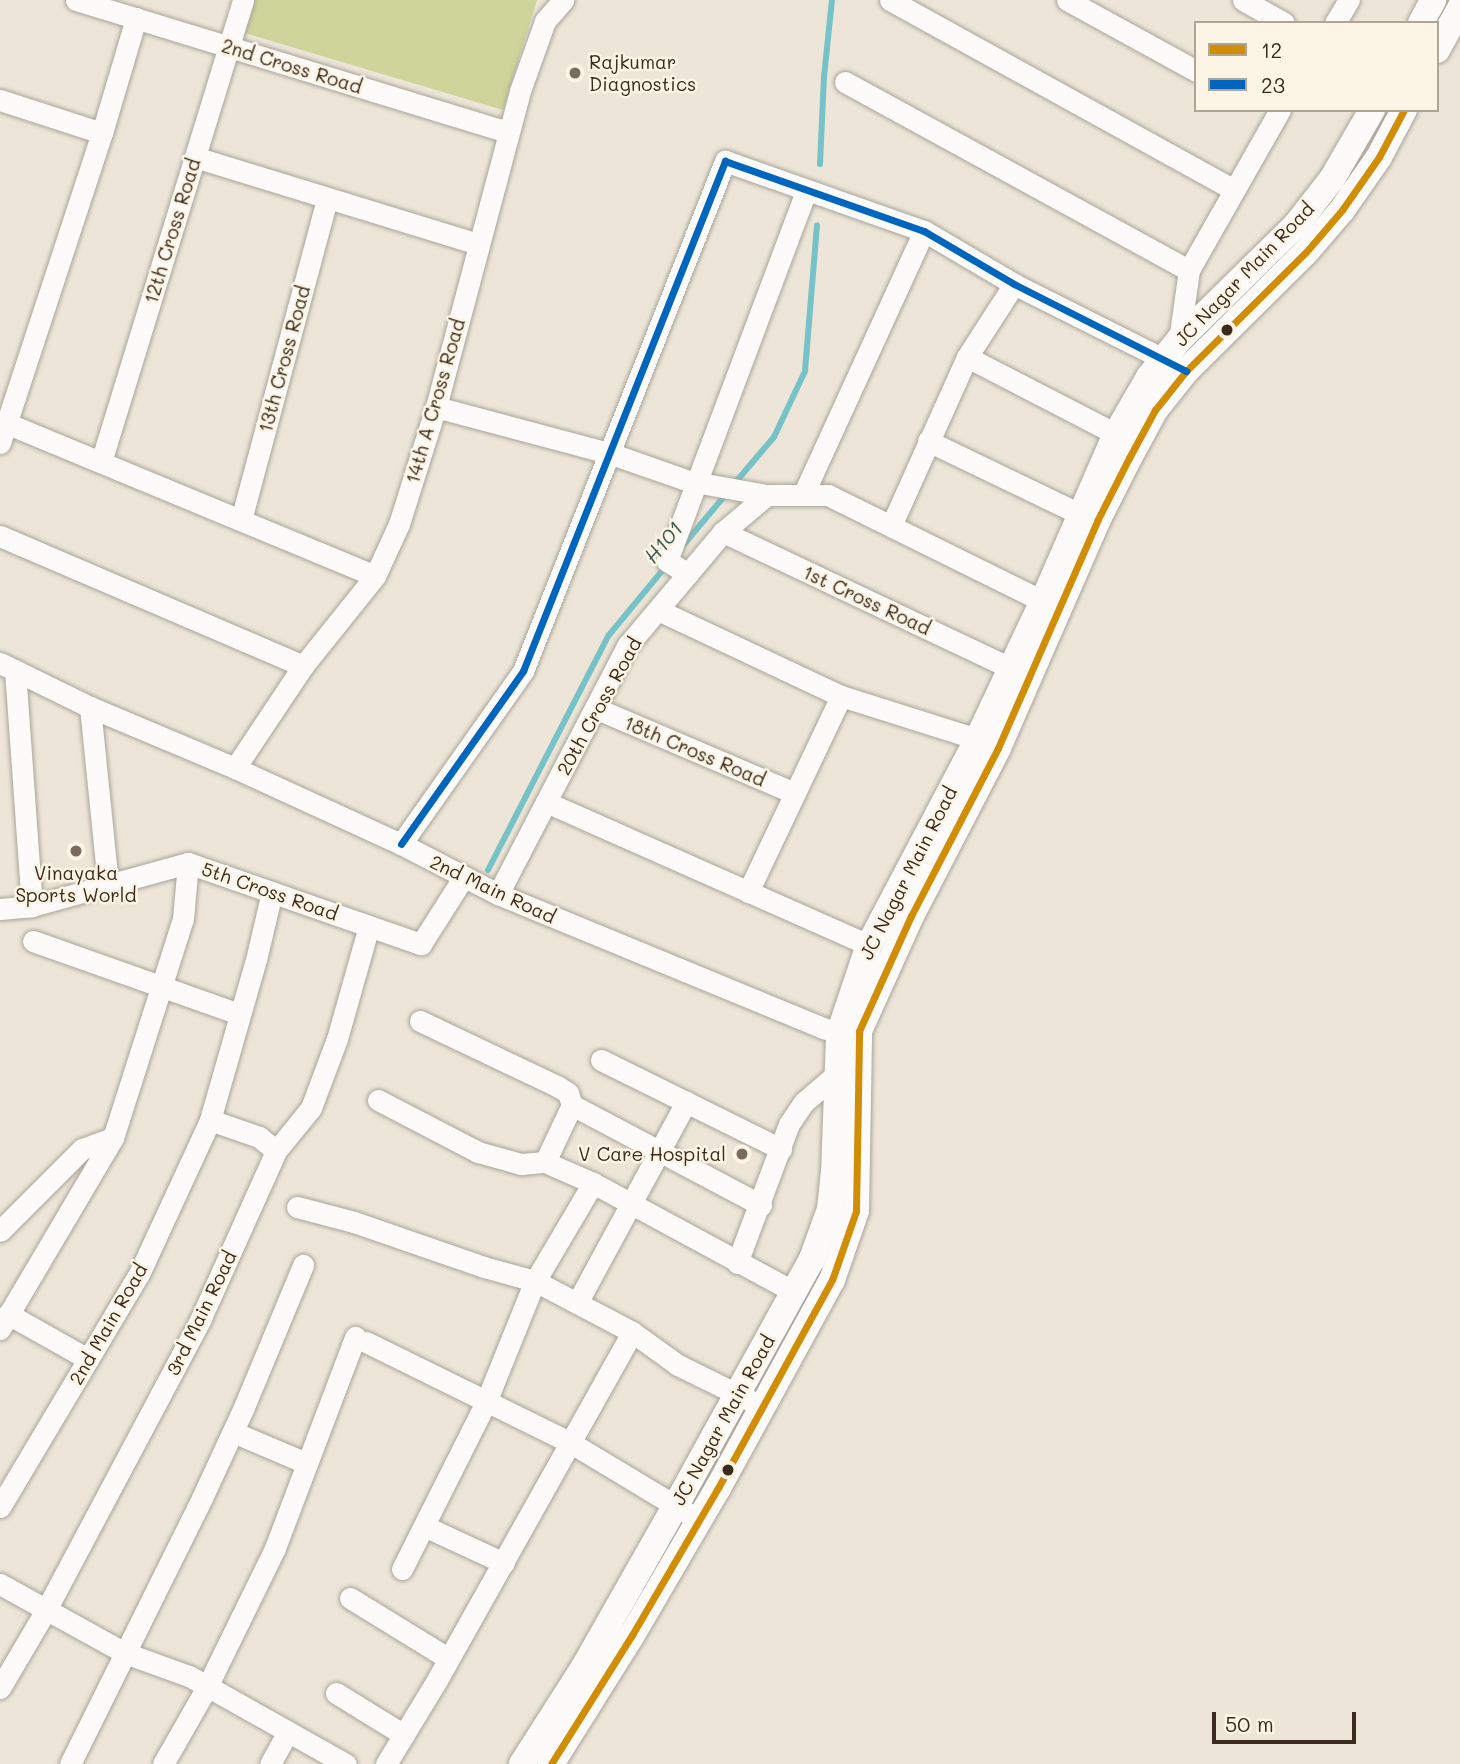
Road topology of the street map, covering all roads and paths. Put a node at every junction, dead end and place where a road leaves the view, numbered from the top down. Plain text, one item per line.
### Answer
1 (76, 0) edge
2 (243, 0) edge
3 (563, 0) edge
4 (890, 0) edge
5 (1067, 0) edge
6 (1243, 0) edge
7 (1349, 0) edge
8 (1433, 0) edge
9 (1460, 8) edge
10 (136, 18) junction
11 (1280, 21) edge
12 (1336, 21) edge
13 (1422, 21) edge
14 (1439, 46) edge
15 (229, 47) junction
16 (1194, 70) edge
17 (845, 82) dead end
18 (0, 100) edge
19 (1275, 112) edge
20 (1371, 112) edge
21 (1403, 112) edge
22 (508, 132) junction
23 (102, 133) junction
24 (195, 157) junction
25 (1234, 190) junction
26 (806, 191) junction
27 (327, 198) junction
28 (924, 230) junction
29 (477, 244) junction
30 (1189, 270) junction
31 (1014, 284) junction
32 (967, 357) junction
33 (1176, 357) junction
34 (436, 407) junction
35 (3, 433) edge
36 (1116, 434) junction
37 (929, 441) junction
38 (609, 453) junction
39 (101, 462) junction
40 (695, 482) junction
41 (767, 495) junction
42 (803, 495) junction
43 (1080, 514) junction
44 (241, 520) junction
45 (891, 526) junction
46 (723, 533) junction
47 (0, 536) edge
48 (688, 574) junction
49 (375, 576) junction
50 (1051, 605) junction
51 (658, 610) junction
52 (7, 666) edge
53 (303, 666) junction
54 (1011, 668) junction
55 (841, 696) junction
56 (90, 707) junction
57 (595, 708) junction
58 (988, 743) junction
59 (235, 768) junction
60 (794, 793) junction
61 (546, 802) junction
62 (401, 844) junction
63 (188, 863) junction
64 (463, 878) junction
65 (108, 885) junction
66 (748, 891) junction
67 (272, 892) junction
68 (498, 894) junction
69 (32, 906) junction
70 (0, 909) edge
71 (369, 926) junction
72 (33, 941) dead end
73 (869, 945) junction
74 (160, 986) junction
75 (239, 1014) junction
76 (420, 1021) dead end
77 (849, 1036) junction
78 (601, 1060) dead end
79 (848, 1073) junction
80 (377, 1100) dead end
81 (686, 1102) junction
82 (572, 1105) junction
83 (210, 1120) junction
84 (113, 1138) junction
85 (781, 1149) junction
86 (276, 1151) junction
87 (659, 1152) junction
88 (545, 1162) junction
89 (593, 1183) junction
90 (631, 1204) junction
91 (761, 1205) junction
92 (297, 1207) dead end
93 (0, 1231) edge
94 (737, 1263) junction
95 (303, 1265) dead end
96 (535, 1281) junction
97 (795, 1292) junction
98 (578, 1303) junction
99 (4, 1322) edge
100 (632, 1332) junction
101 (88, 1359) junction
102 (737, 1394) junction
103 (486, 1402) junction
104 (761, 1406) junction
105 (233, 1432) junction
106 (572, 1443) junction
107 (306, 1463) junction
108 (0, 1507) edge
109 (676, 1507) junction
110 (699, 1520) junction
111 (424, 1526) junction
112 (504, 1563) junction
113 (402, 1569) dead end
114 (0, 1584) edge
115 (350, 1598) dead end
116 (46, 1609) junction
117 (125, 1653) junction
118 (449, 1659) junction
119 (207, 1687) junction
120 (0, 1688) edge
121 (336, 1693) dead end
122 (288, 1732) junction
123 (404, 1735) junction
124 (69, 1764) edge
125 (163, 1764) edge
126 (270, 1764) edge
127 (346, 1764) edge
128 (386, 1764) edge
129 (522, 1764) edge
130 (551, 1764) edge

1 - 10 street, 2nd Cross Road
2 - 15 street, 12th Cross Road
3 - 22 street, 14th A Cross Road
4 - 25 street
5 - 16 street
6 - 11 street
7 - 12 street
8 - 13 main road
9 - 14 main road
10 - 15 street, 2nd Cross Road
10 - 23 street
15 - 22 street, 2nd Cross Road
15 - 24 street, 12th Cross Road
17 - 30 street
18 - 23 street
19 - 25 street
20 - 33 main road, JC Nagar Main Road
21 - 33 main road, JC Nagar Main Road
22 - 29 street, 14th A Cross Road
23 - 35 street
24 - 27 street
24 - 39 street, 12th Cross Road
25 - 30 street
26 - 28 street
26 - 38 street
26 - 40 street
27 - 29 street
27 - 44 street, 13th Cross Road
28 - 31 street
28 - 42 street
29 - 34 street, 14th A Cross Road
30 - 33 street
31 - 32 street
31 - 33 street
32 - 36 street
32 - 37 street
33 - 36 main road, JC Nagar Main Road
33 - 50 main road, JC Nagar Main Road
34 - 38 street
34 - 49 street, 14th A Cross Road
35 - 39 street
36 - 43 main road, JC Nagar Main Road
37 - 43 street
37 - 45 street
38 - 40 street
38 - 62 street
39 - 44 street
40 - 41 street
40 - 48 street
41 - 42 street
41 - 46 street, 20th Cross Road
42 - 45 street
43 - 50 main road, JC Nagar Main Road
44 - 49 street
45 - 50 street
46 - 48 street, 20th Cross Road
46 - 54 street, 1st Cross Road
47 - 53 street
48 - 51 street, 20th Cross Road
49 - 53 street, 14th A Cross Road
50 - 54 main road, JC Nagar Main Road
50 - 58 main road, JC Nagar Main Road
51 - 55 street
51 - 57 street, 20th Cross Road
52 - 56 street, 2nd Main Road
52 - 69 street
53 - 59 street, 14th A Cross Road
54 - 58 main road, JC Nagar Main Road
55 - 58 street
55 - 60 street
56 - 59 street, 2nd Main Road
56 - 65 street
57 - 60 street, 18th Cross Road
57 - 61 street, 20th Cross Road
58 - 73 main road, JC Nagar Main Road
58 - 77 main road, JC Nagar Main Road
59 - 62 street, 2nd Main Road
60 - 66 street
61 - 66 street
61 - 68 street, 20th Cross Road
62 - 64 street, 2nd Main Road
63 - 65 street, 5th Cross Road
63 - 67 street, 5th Cross Road
63 - 74 street
64 - 68 street, 2nd Main Road
64 - 71 street, 5th Cross Road
65 - 69 street, 5th Cross Road
66 - 73 street
67 - 71 street, 5th Cross Road
67 - 75 street, 2nd Main Road
68 - 77 street, 2nd Main Road
69 - 70 street, 5th Cross Road
71 - 86 street, 3rd Main Road
72 - 74 street
73 - 77 main road, JC Nagar Main Road
74 - 75 street
74 - 84 street
75 - 83 street, 2nd Main Road
76 - 82 street
77 - 79 main road, JC Nagar Main Road
78 - 81 street
79 - 85 street
79 - 97 main road, JC Nagar Main Road
79 - 104 main road, JC Nagar Main Road
80 - 88 street
81 - 85 street
81 - 87 street
82 - 87 street
82 - 88 street
83 - 86 street
83 - 101 street, 2nd Main Road
84 - 93 street
84 - 99 street
85 - 91 street
86 - 116 street, 3rd Main Road
87 - 90 street
87 - 91 street
88 - 89 street
89 - 90 street
89 - 96 street
90 - 94 street
90 - 98 street
91 - 94 street
92 - 96 street
94 - 97 street
95 - 105 street
96 - 98 street
96 - 103 street
97 - 102 main road, JC Nagar Main Road
98 - 100 street
99 - 101 street
100 - 102 street
100 - 106 street
101 - 108 street, 2nd Main Road
102 - 104 street
102 - 109 main road, JC Nagar Main Road
103 - 106 street
103 - 107 street
103 - 111 street
104 - 110 main road, JC Nagar Main Road
105 - 107 street
105 - 117 street
106 - 109 street
106 - 112 street
107 - 119 street
109 - 110 street
109 - 129 main road, JC Nagar Main Road
110 - 130 main road, JC Nagar Main Road
111 - 112 street
111 - 113 street
112 - 118 street
114 - 116 street
115 - 118 street
116 - 117 street
116 - 120 street, 3rd Main Road
117 - 119 street
117 - 124 street
118 - 123 street
119 - 122 street
119 - 125 street
121 - 123 street
122 - 126 street
122 - 127 street
123 - 128 street

